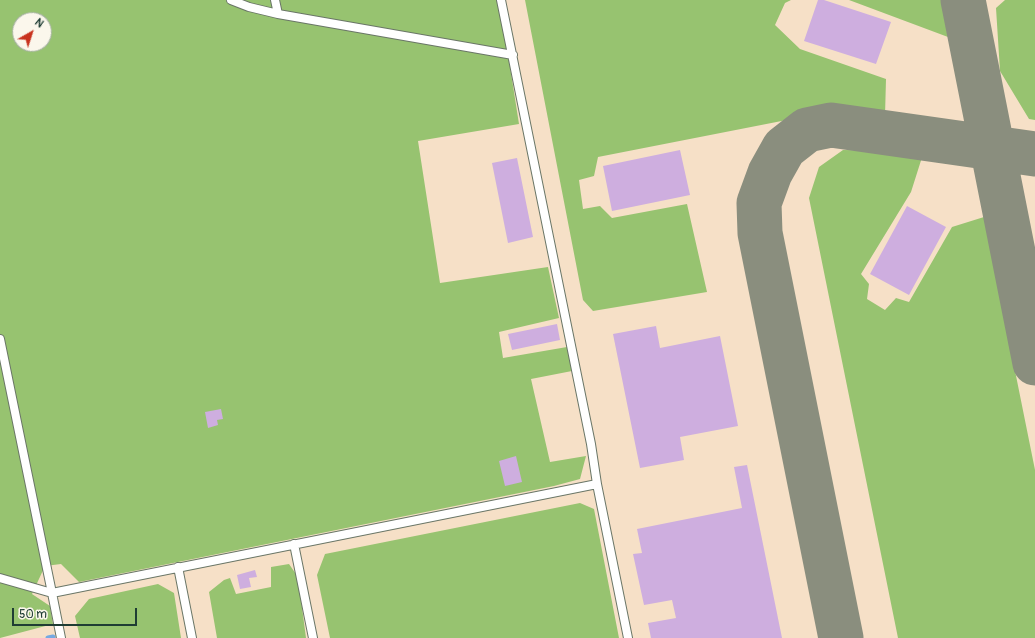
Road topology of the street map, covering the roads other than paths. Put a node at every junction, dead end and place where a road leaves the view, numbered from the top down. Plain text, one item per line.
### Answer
1 (231, 0) edge
2 (275, 0) edge
3 (501, 0) edge
4 (278, 14) junction
5 (513, 55) junction
6 (0, 340) edge
7 (597, 484) junction
8 (294, 544) junction
9 (178, 567) junction
10 (0, 578) edge
11 (52, 592) junction
12 (61, 638) edge
13 (192, 638) edge
14 (313, 638) edge
15 (628, 638) edge

1 - 4 lane
2 - 4 lane
3 - 5 lane
4 - 5 lane
5 - 7 lane
6 - 11 lane
7 - 8 lane
7 - 15 lane
8 - 9 lane
8 - 14 lane
9 - 11 lane
9 - 13 lane
10 - 11 lane
11 - 12 lane

